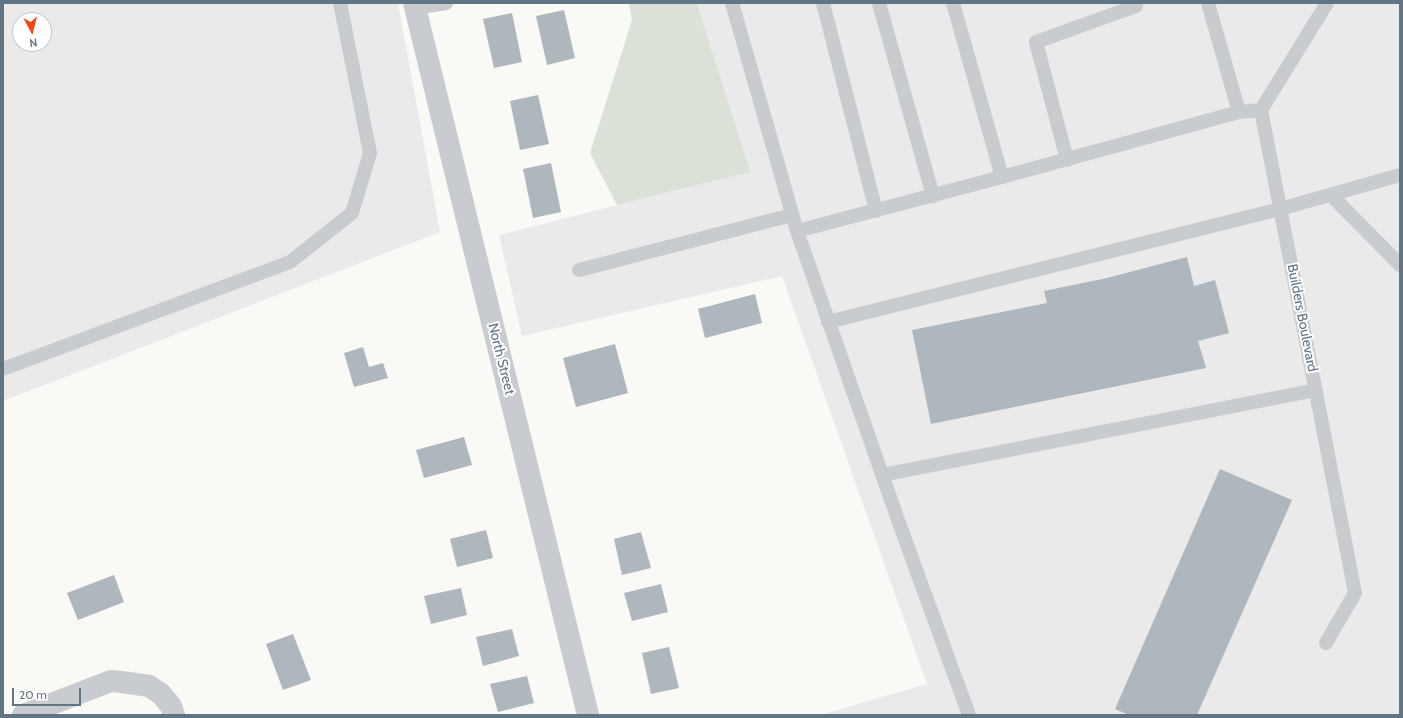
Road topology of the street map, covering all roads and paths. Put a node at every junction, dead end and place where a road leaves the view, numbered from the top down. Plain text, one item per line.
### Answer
1 (340, 3) edge
2 (446, 3) edge
3 (732, 3) edge
4 (823, 3) edge
5 (879, 3) edge
6 (953, 3) edge
7 (1208, 3) edge
8 (1326, 3) edge
9 (415, 6) edge
10 (1136, 6) dead end
11 (1261, 110) junction
12 (1239, 112) junction
13 (1067, 160) junction
14 (1400, 176) edge
15 (1002, 177) junction
16 (1331, 194) junction
17 (933, 196) junction
18 (1280, 209) junction
19 (876, 211) junction
20 (792, 215) junction
21 (796, 232) junction
22 (1400, 265) edge
23 (579, 270) dead end
24 (828, 322) junction
25 (3, 369) edge
26 (1316, 390) junction
27 (882, 475) junction
28 (1326, 643) dead end
29 (22, 715) edge
30 (174, 715) edge
31 (588, 715) edge
32 (969, 715) edge

1 - 25 lane
2 - 9 lane
3 - 20 lane
4 - 19 lane
5 - 17 lane
6 - 15 lane
7 - 12 lane
8 - 11 lane
9 - 31 street, North Street
10 - 13 lane
11 - 12 lane
11 - 18 lane, Builders Boulevard
12 - 13 lane
13 - 15 lane
14 - 16 lane
15 - 17 lane
16 - 18 lane
16 - 22 lane
17 - 19 lane
18 - 24 lane
18 - 26 lane, Builders Boulevard
19 - 21 lane
20 - 21 lane
20 - 23 lane
21 - 24 lane
24 - 27 lane
26 - 27 lane
26 - 28 lane, Builders Boulevard
27 - 32 lane
29 - 30 street

